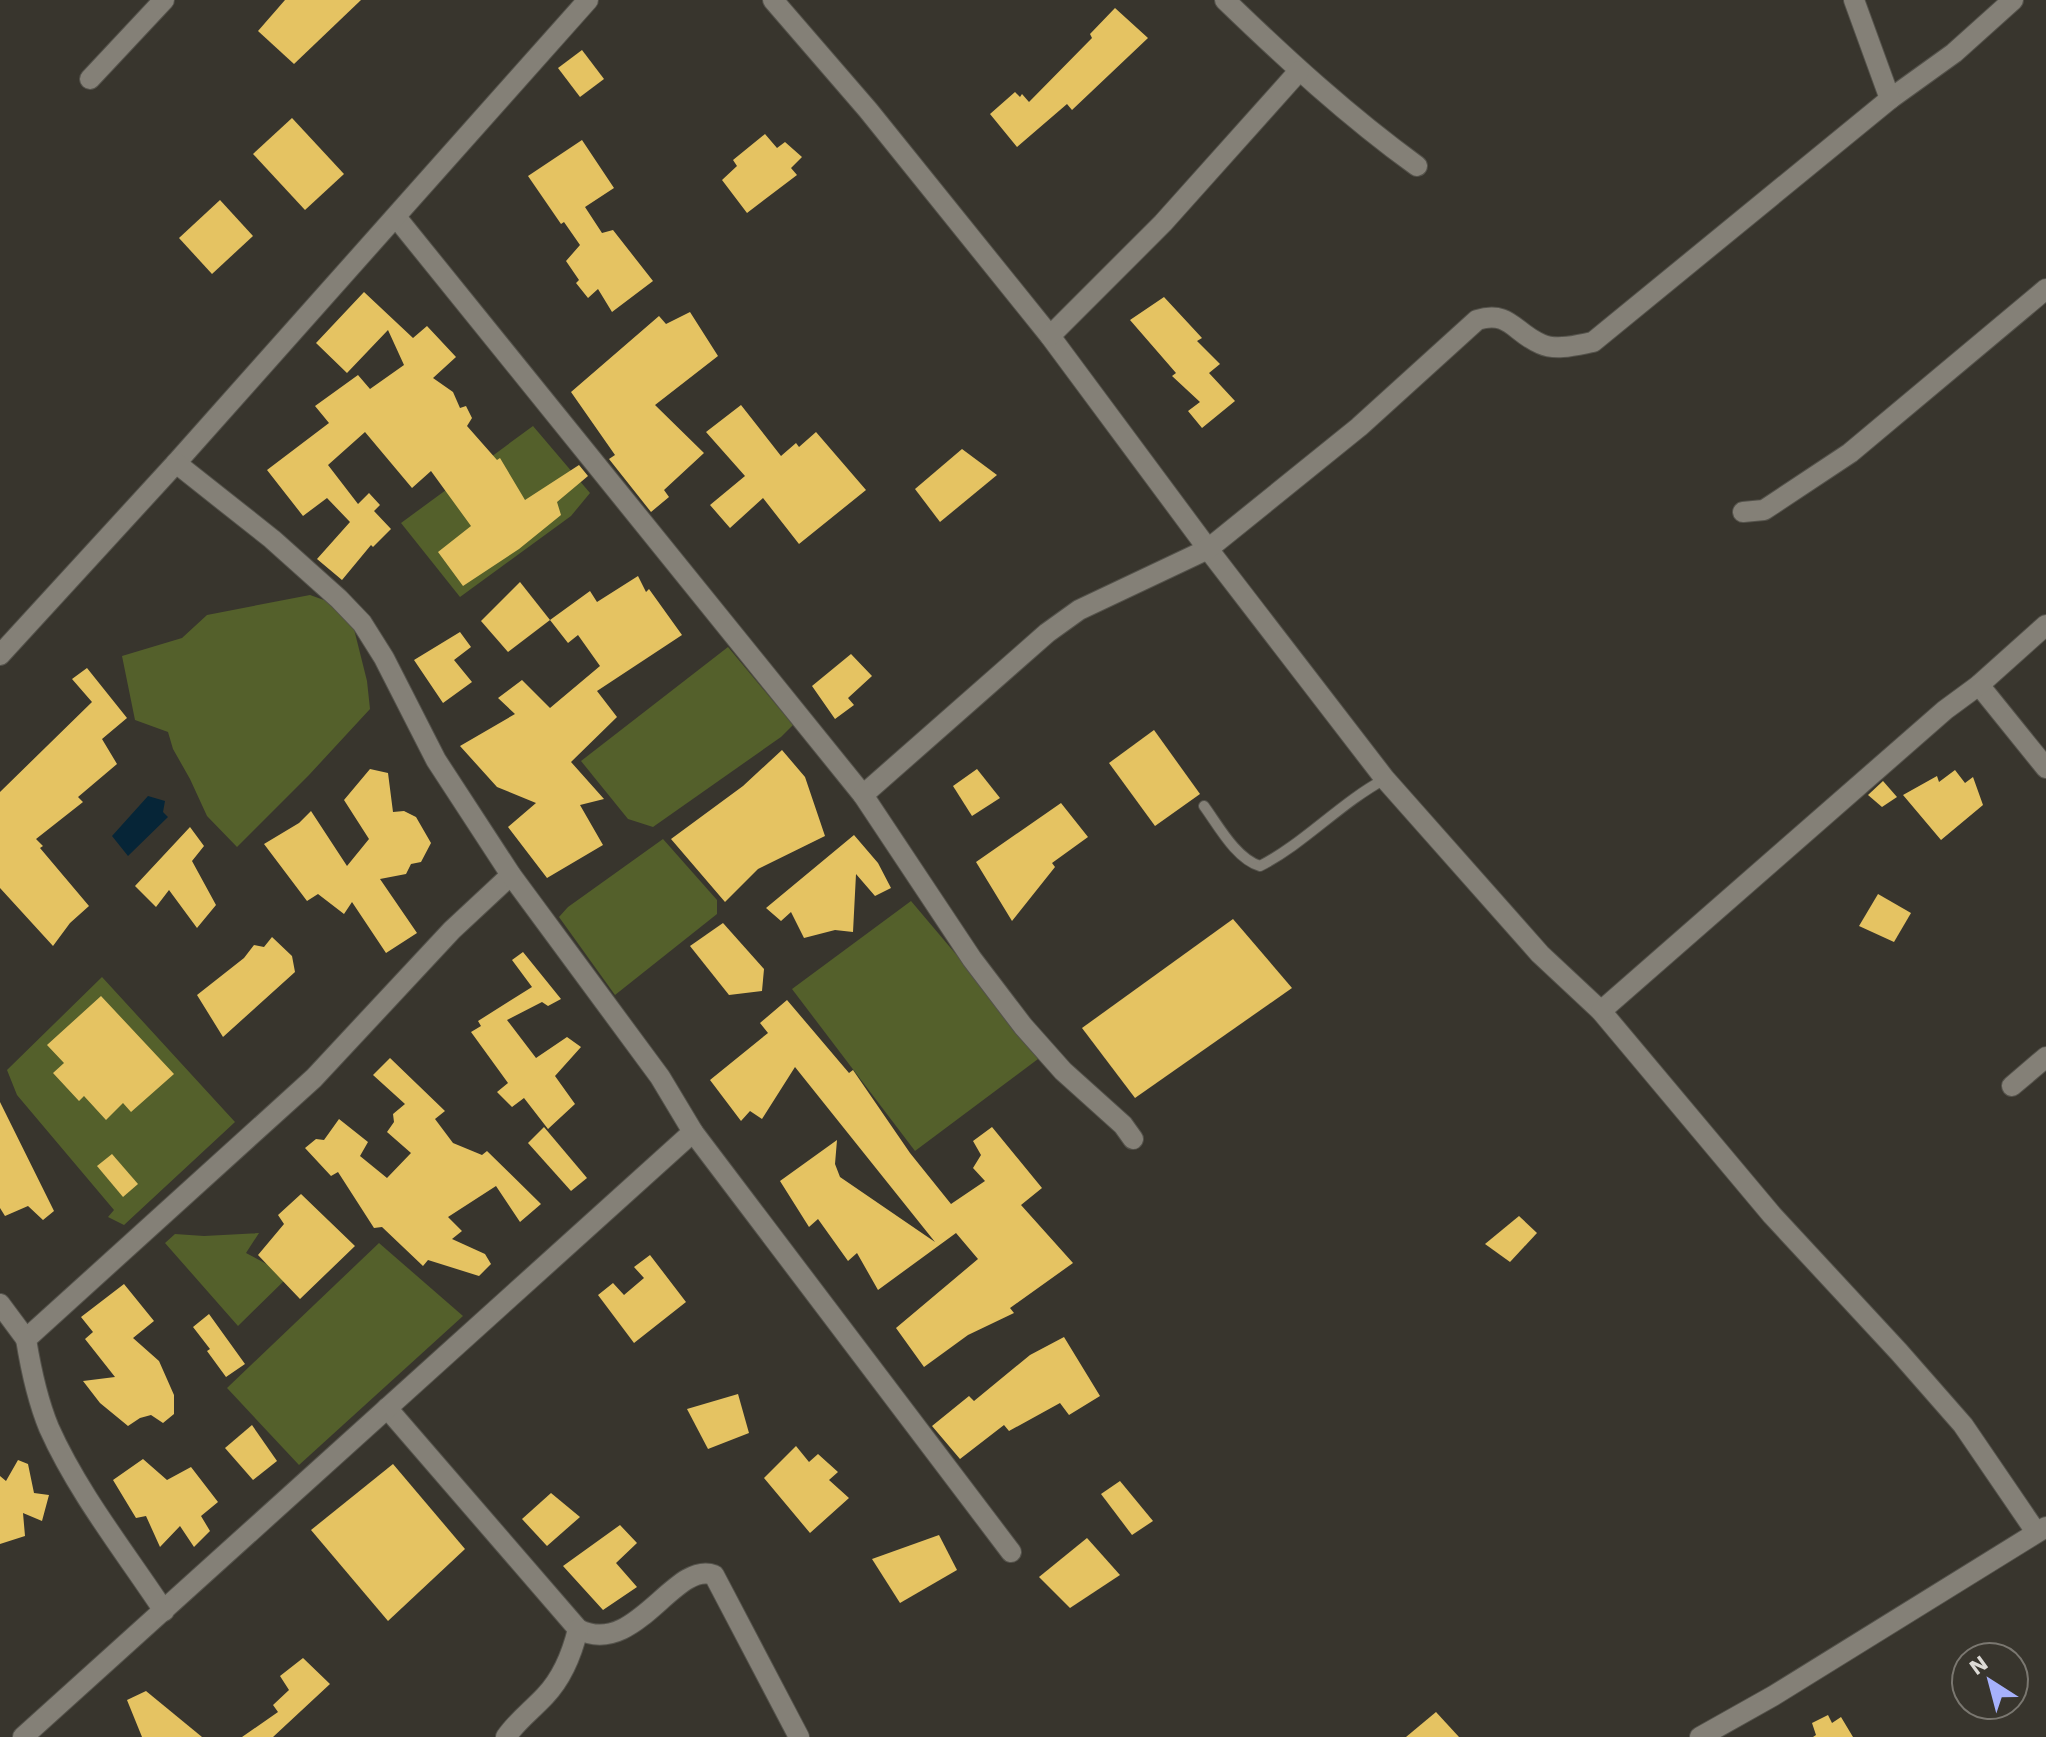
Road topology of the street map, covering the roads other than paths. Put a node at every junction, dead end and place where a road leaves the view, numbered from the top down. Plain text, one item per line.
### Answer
1 (164, 0) edge
2 (588, 0) edge
3 (773, 0) edge
4 (1225, 0) edge
5 (1854, 0) edge
6 (2013, 0) edge
7 (1299, 71) junction
8 (90, 79) dead end
9 (1890, 99) junction
10 (1417, 166) dead end
11 (396, 217) junction
12 (2046, 289) edge
13 (1050, 336) junction
14 (176, 463) junction
15 (1743, 512) dead end
16 (1208, 549) junction
17 (2046, 625) edge
18 (0, 655) edge
19 (1979, 685) junction
20 (2046, 768) edge
21 (1385, 779) junction
22 (863, 795) junction
23 (1204, 806) dead end
24 (511, 875) junction
25 (1601, 1011) junction
26 (2046, 1057) edge
27 (2012, 1086) dead end
28 (693, 1132) junction
29 (1133, 1139) dead end
30 (0, 1304) edge
31 (26, 1339) junction
32 (387, 1408) junction
33 (2041, 1529) edge
34 (1011, 1552) dead end
35 (164, 1611) junction
36 (578, 1629) junction
37 (23, 1737) edge
38 (506, 1737) edge
39 (799, 1737) edge
40 (1700, 1737) edge

1 - 8 street
2 - 11 street
3 - 13 street
4 - 7 street
5 - 9 street
6 - 9 street
7 - 10 street
7 - 13 street
9 - 16 street
11 - 14 street
11 - 22 street
12 - 15 street
13 - 16 street
14 - 18 street
14 - 24 street
16 - 21 street
16 - 22 street
17 - 19 street
19 - 20 street
19 - 25 street
21 - 23 lane
21 - 25 street
22 - 29 street
24 - 28 street
24 - 31 street
25 - 33 street
26 - 27 street
28 - 32 street
28 - 34 street
30 - 31 street
31 - 35 street
32 - 35 street
32 - 36 street
33 - 40 street
35 - 37 street
36 - 38 street
36 - 39 street

